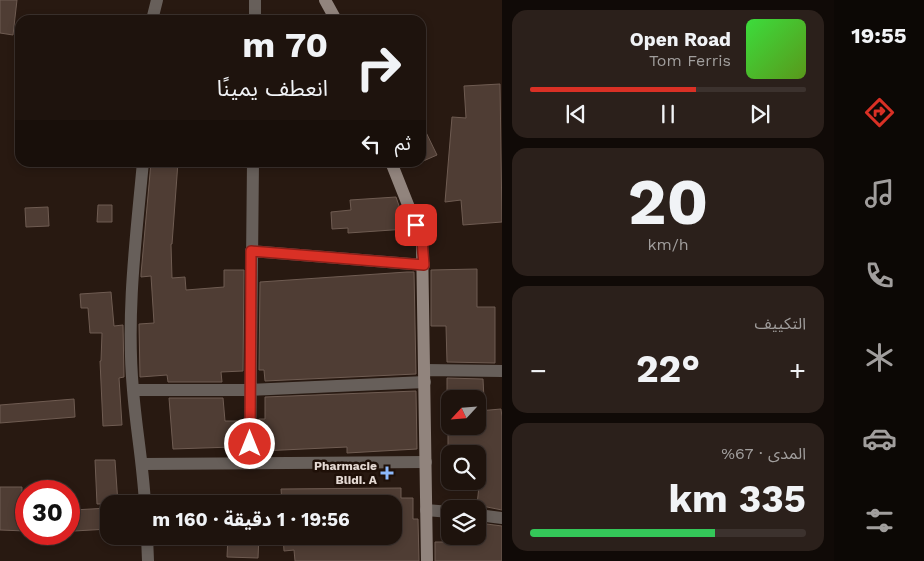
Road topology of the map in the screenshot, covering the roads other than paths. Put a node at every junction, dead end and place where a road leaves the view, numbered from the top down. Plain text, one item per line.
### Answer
1 (157, 0) edge
2 (255, 0) edge
3 (325, 0) edge
4 (153, 15) edge
5 (255, 15) edge
6 (333, 15) edge
7 (143, 167) edge
8 (253, 167) edge
9 (393, 167) edge
10 (251, 251) junction
11 (424, 265) junction
12 (502, 371) edge
13 (425, 376) junction
14 (133, 390) junction
15 (250, 390) junction
16 (250, 462) junction
17 (426, 462) junction
18 (143, 464) junction
19 (145, 495) edge
20 (426, 510) junction
21 (441, 511) edge
22 (486, 517) edge
23 (502, 518) edge
24 (147, 545) edge
25 (148, 561) edge
26 (427, 561) edge

1 - 4 street
2 - 5 street
3 - 6 main road
7 - 14 street
8 - 10 street
9 - 11 main road
10 - 11 street
10 - 15 street
11 - 13 main road
12 - 13 street
13 - 15 street
13 - 17 main road
14 - 15 street
14 - 18 street
15 - 16 street
16 - 17 street
16 - 18 street
17 - 20 main road
18 - 19 street
20 - 21 street
20 - 26 main road
22 - 23 street
24 - 25 street

